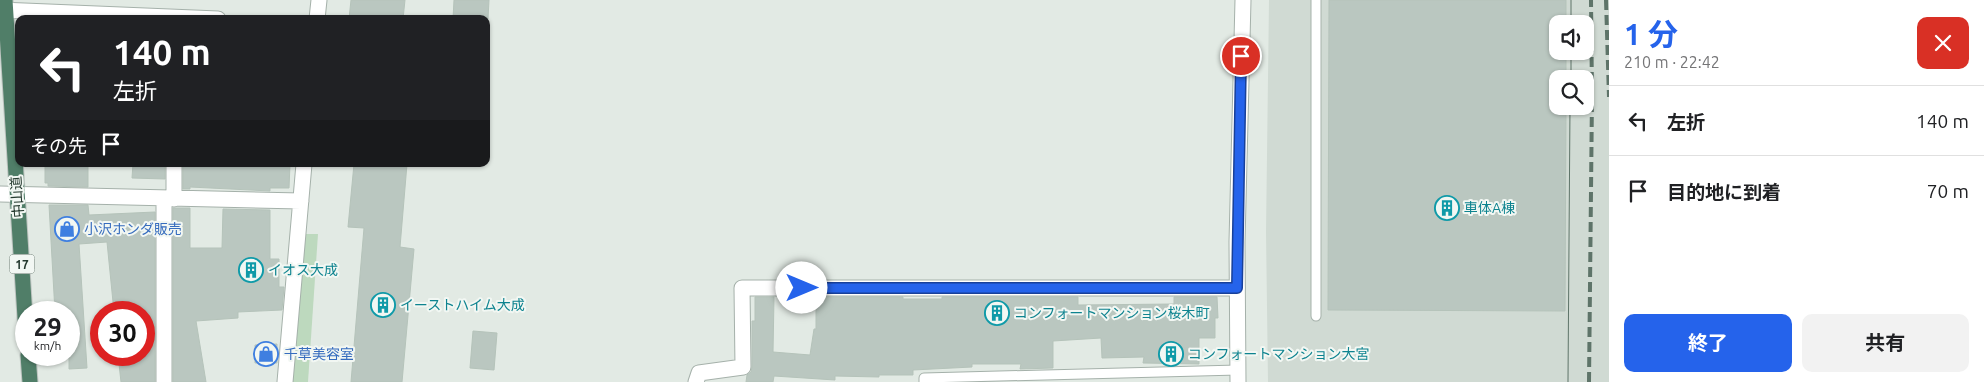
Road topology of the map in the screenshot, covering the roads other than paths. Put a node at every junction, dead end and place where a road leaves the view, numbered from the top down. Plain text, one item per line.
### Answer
1 (319, 0) edge
2 (1242, 0) edge
3 (1316, 0) edge
4 (4, 7) edge
5 (147, 15) edge
6 (317, 15) edge
7 (15, 165) edge
8 (15, 167) edge
9 (174, 167) edge
10 (304, 167) edge
11 (0, 194) edge
12 (17, 194) junction
13 (169, 199) junction
14 (301, 202) junction
15 (1237, 288) junction
16 (24, 301) edge
17 (1316, 316) dead end
18 (29, 366) edge
19 (1238, 376) edge
20 (30, 382) edge
21 (164, 382) edge
22 (285, 382) edge
23 (696, 382) edge
24 (924, 382) edge

1 - 6 street
2 - 15 street
3 - 17 lane
4 - 5 street
4 - 7 highway, 中山道 / 17
8 - 12 highway, 中山道 / 17
9 - 13 street
10 - 14 street
11 - 12 street
12 - 13 street
12 - 16 highway, 中山道 / 17
13 - 14 street
13 - 21 street
14 - 22 street
15 - 19 street
15 - 23 street
18 - 20 highway
19 - 24 lane

